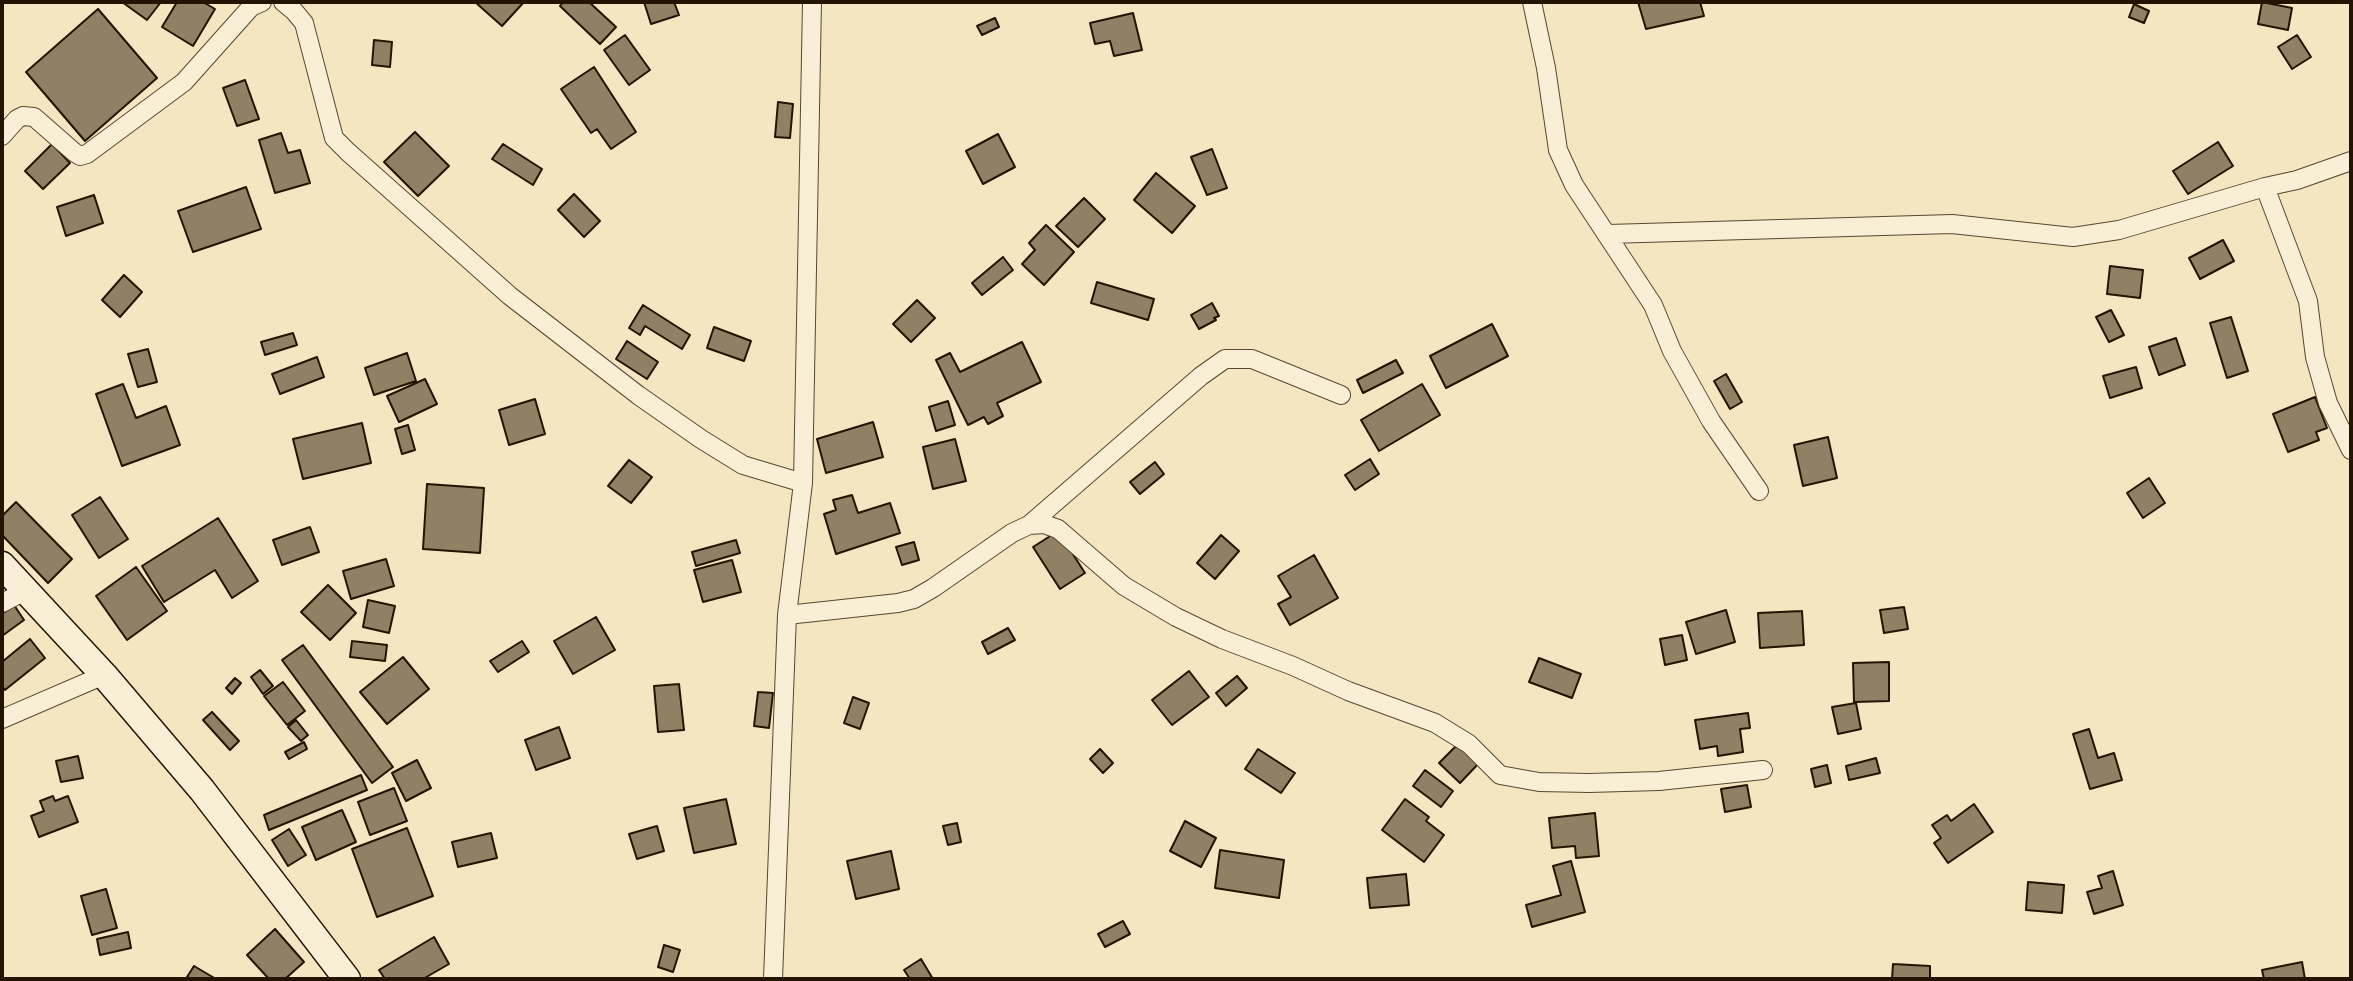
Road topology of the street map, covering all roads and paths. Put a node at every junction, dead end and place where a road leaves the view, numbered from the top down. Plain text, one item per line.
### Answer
1 (262, 2) edge
2 (283, 2) edge
3 (812, 2) edge
4 (1532, 2) edge
5 (2, 136) edge
6 (2351, 161) edge
7 (2265, 187) junction
8 (1608, 234) junction
9 (1341, 395) dead end
10 (2351, 450) edge
11 (803, 483) junction
12 (1759, 491) dead end
13 (1029, 525) junction
14 (2, 565) edge
15 (25, 591) junction
16 (2, 603) edge
17 (787, 615) junction
18 (104, 675) junction
19 (2, 719) edge
20 (1763, 770) dead end
21 (347, 979) edge
22 (773, 979) edge

1 - 5 street
2 - 11 street
3 - 11 street
4 - 8 street
6 - 7 street
7 - 8 street
7 - 10 street
8 - 12 street
9 - 13 street
11 - 17 street
13 - 17 street
13 - 20 street
14 - 15 main road
15 - 16 street
15 - 18 main road
17 - 22 street
18 - 19 street
18 - 21 main road

